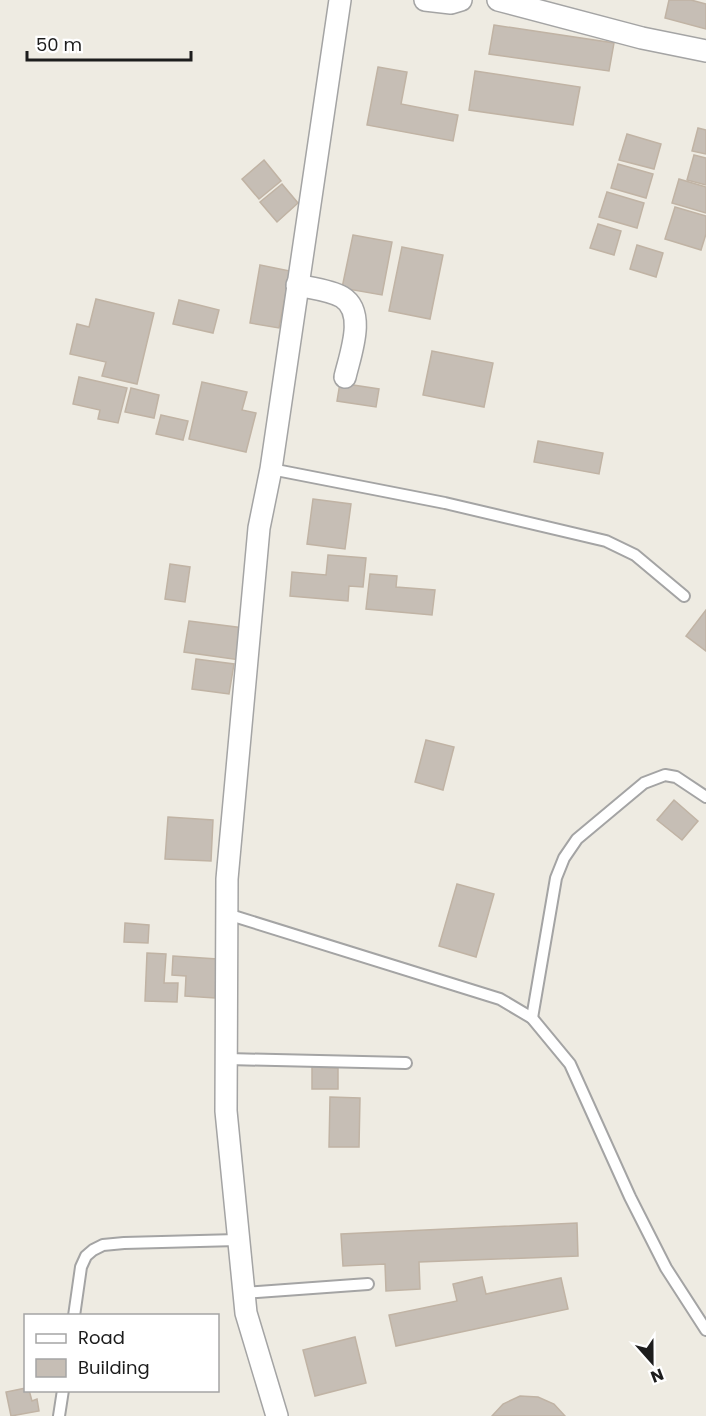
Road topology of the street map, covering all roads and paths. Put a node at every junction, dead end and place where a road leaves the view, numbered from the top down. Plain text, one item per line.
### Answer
1 (340, 0) edge
2 (425, 0) edge
3 (461, 0) edge
4 (498, 0) edge
5 (706, 51) edge
6 (297, 285) junction
7 (345, 377) dead end
8 (271, 469) junction
9 (684, 596) dead end
10 (706, 797) edge
11 (227, 914) junction
12 (532, 1018) junction
13 (228, 1059) junction
14 (406, 1063) dead end
15 (237, 1240) junction
16 (368, 1284) dead end
17 (244, 1293) junction
18 (74, 1314) edge
19 (706, 1330) edge
20 (63, 1392) edge
21 (59, 1416) edge
22 (277, 1416) edge

1 - 6 street
2 - 3 street
4 - 5 street
6 - 7 street
6 - 8 street
8 - 9 lane
8 - 11 street
10 - 12 lane
11 - 12 lane
11 - 13 street
12 - 19 lane
13 - 14 lane
13 - 15 street
15 - 17 street
15 - 18 lane
16 - 17 lane
17 - 22 street
20 - 21 lane

